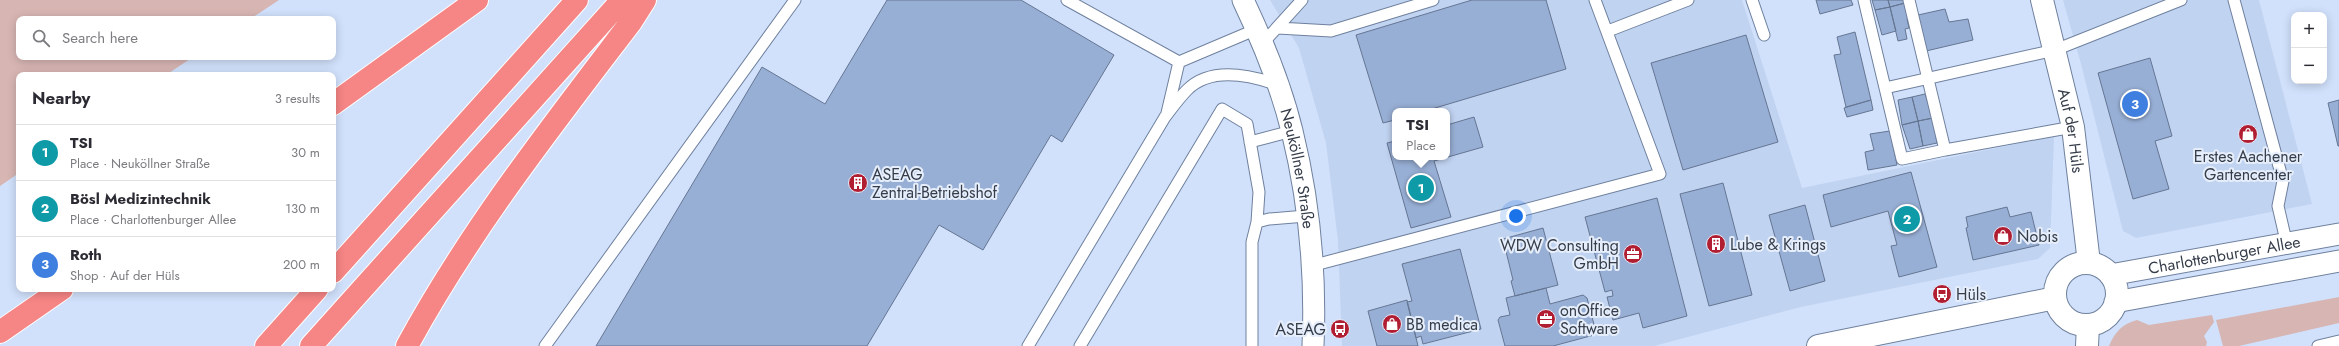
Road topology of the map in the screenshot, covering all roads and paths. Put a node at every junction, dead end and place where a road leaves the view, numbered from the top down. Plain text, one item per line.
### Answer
1 (477, 0) edge
2 (577, 0) edge
3 (622, 0) edge
4 (645, 0) edge
5 (795, 0) edge
6 (1067, 0) edge
7 (1244, 0) edge
8 (1302, 0) edge
9 (1433, 0) edge
10 (1595, 0) edge
11 (1688, 0) edge
12 (1752, 0) edge
13 (1864, 0) edge
14 (1909, 0) edge
15 (2042, 0) edge
16 (2181, 0) edge
17 (2236, 4) edge
18 (1278, 28) junction
19 (1608, 31) junction
20 (1764, 34) dead end
21 (1260, 36) junction
22 (2055, 50) junction
23 (1179, 62) junction
24 (1928, 79) junction
25 (1278, 85) junction
26 (1885, 88) junction
27 (336, 102) edge
28 (1166, 117) junction
29 (2073, 127) junction
30 (1292, 131) junction
31 (1250, 142) junction
32 (1945, 150) junction
33 (1306, 216) junction
34 (1257, 222) junction
35 (2339, 234) edge
36 (2287, 245) junction
37 (2339, 261) edge
38 (2089, 263) junction
39 (1311, 266) junction
40 (336, 269) edge
41 (2110, 275) junction
42 (57, 292) edge
43 (314, 292) edge
44 (2055, 298) junction
45 (2116, 302) junction
46 (10, 319) edge
47 (0, 332) edge
48 (2087, 335) edge
49 (2339, 341) edge
50 (266, 346) edge
51 (310, 346) edge
52 (407, 346) edge
53 (544, 346) edge
54 (1028, 346) edge
55 (1080, 346) edge
56 (1252, 346) edge
57 (1313, 346) edge
58 (1818, 346) edge
59 (2318, 346) edge

1 - 27 highway
2 - 40 highway
3 - 51 highway
4 - 52 highway
5 - 53 lane
6 - 23 lane
7 - 21 street, Neuköllner Straße
8 - 18 lane
9 - 18 lane
10 - 19 lane
11 - 19 lane
12 - 20 lane
13 - 26 lane
14 - 24 lane
15 - 22 street, Auf der Hüls
16 - 22 lane
17 - 36 lane
18 - 21 lane
19 - 39 lane
21 - 23 lane
21 - 25 street, Neuköllner Straße
22 - 24 lane
22 - 29 street, Auf der Hüls
23 - 28 lane
24 - 26 lane
24 - 32 lane
25 - 28 lane
25 - 30 street, Neuköllner Straße
26 - 32 lane
28 - 54 lane
29 - 32 lane
29 - 38 street, Auf der Hüls
30 - 31 lane
30 - 33 street, Neuköllner Straße
31 - 34 lane
31 - 55 lane
33 - 34 lane
33 - 39 street, Neuköllner Straße
34 - 56 lane
35 - 36 street, Charlottenburger Allee
36 - 41 street, Charlottenburger Allee
37 - 45 street, Charlottenburger Allee
38 - 41 street
38 - 44 street
39 - 57 street, Neuköllner Straße
41 - 45 street
42 - 46 highway
43 - 50 highway
44 - 48 street
44 - 58 street
45 - 48 street
46 - 47 highway
49 - 59 lane

